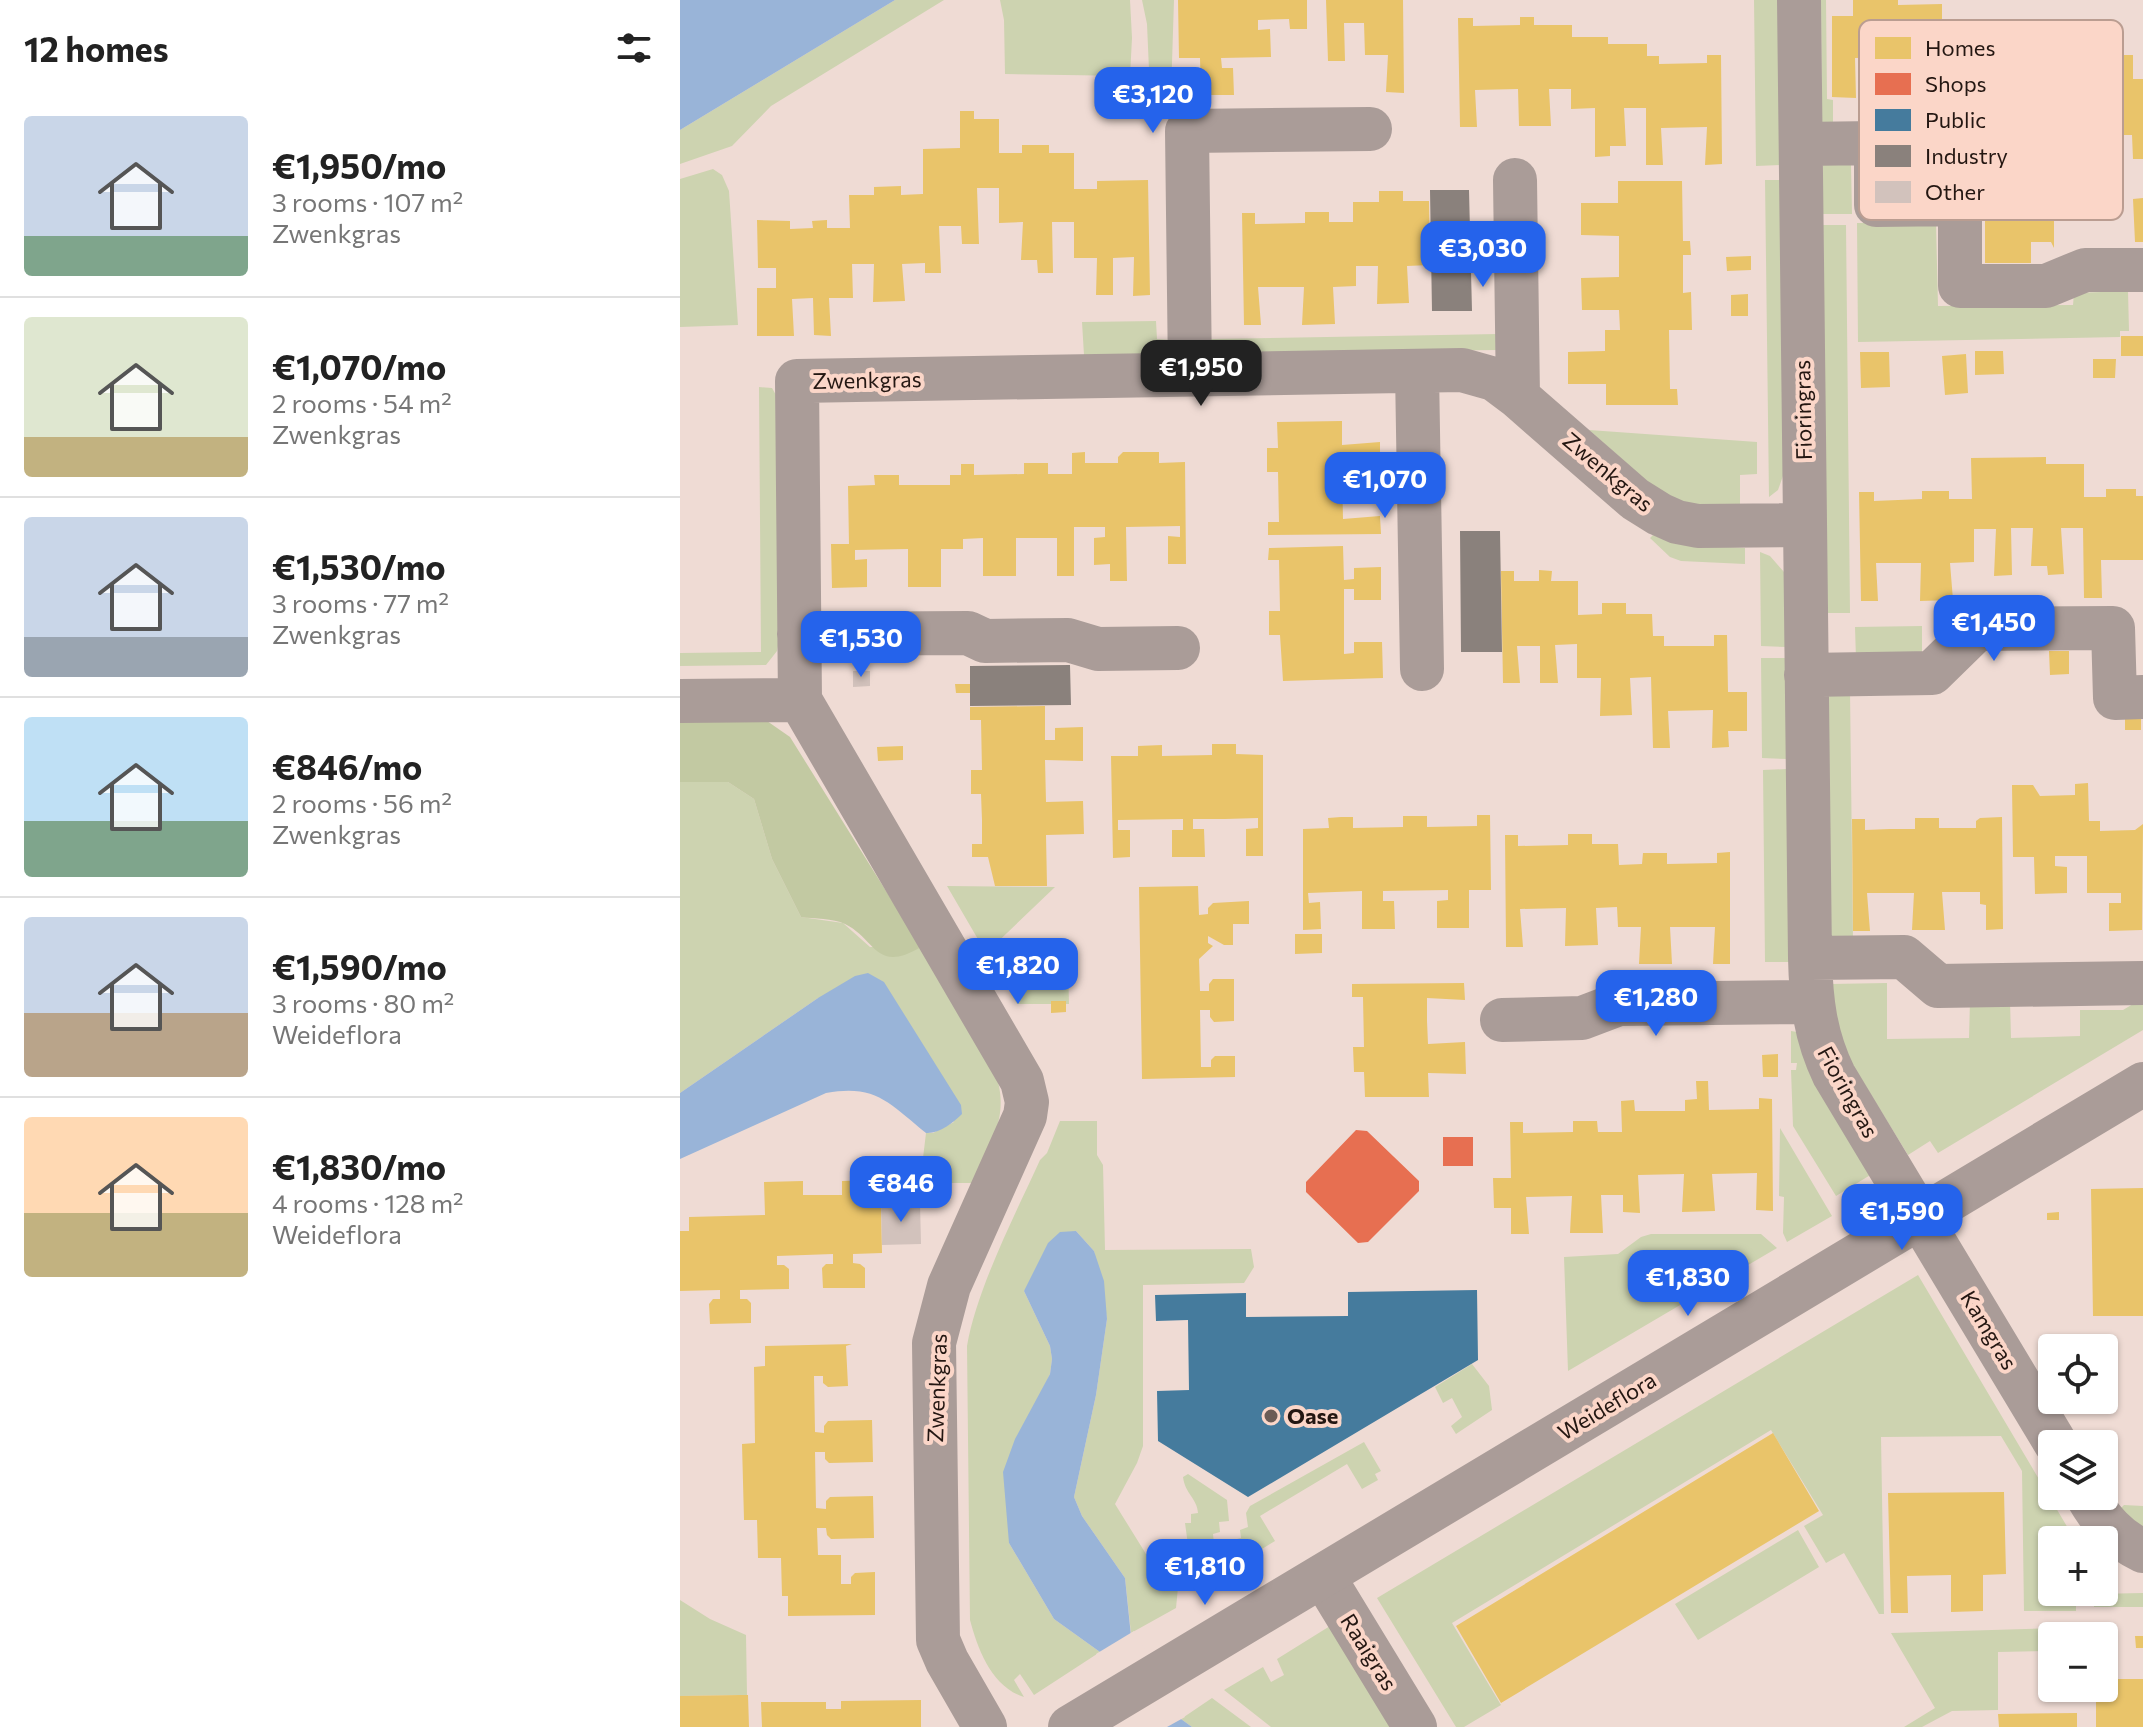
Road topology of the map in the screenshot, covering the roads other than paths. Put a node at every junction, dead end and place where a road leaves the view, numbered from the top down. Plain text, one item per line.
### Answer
1 (1799, 0) edge
2 (1370, 129) dead end
3 (1859, 143) edge
4 (1801, 144) junction
5 (1515, 180) dead end
6 (1960, 220) edge
7 (2143, 270) edge
8 (1417, 371) junction
9 (1190, 374) junction
10 (1518, 397) junction
11 (1804, 525) junction
12 (799, 634) junction
13 (1178, 648) dead end
14 (1422, 669) dead end
15 (1806, 675) junction
16 (2143, 697) edge
17 (800, 700) junction
18 (680, 701) edge
19 (1810, 958) junction
20 (2143, 983) edge
21 (1811, 1002) junction
22 (1502, 1020) dead end
23 (2143, 1084) edge
24 (1921, 1217) junction
25 (2048, 1430) edge
26 (2096, 1510) edge
27 (2143, 1551) edge
28 (1323, 1576) junction
29 (1083, 1719) edge
30 (985, 1727) edge
31 (1415, 1727) edge

1 - 4 street, Fioringras
2 - 9 street
3 - 4 street
4 - 11 street, Fioringras
5 - 10 street
6 - 7 street
8 - 9 street, Zwenkgras
8 - 10 street, Zwenkgras
8 - 14 street
9 - 12 street, Zwenkgras
10 - 11 street, Zwenkgras
11 - 15 street, Fioringras
12 - 13 street
12 - 17 street, Zwenkgras
15 - 16 street
15 - 19 street, Fioringras
17 - 18 street
17 - 30 street, Zwenkgras
19 - 20 street
19 - 21 street, Fioringras
21 - 22 street
21 - 24 street, Fioringras
23 - 24 street, Weideflora
24 - 25 street, Kamgras
24 - 28 street, Weideflora
26 - 27 street
28 - 29 street, Weideflora
28 - 31 street, Raaigras

